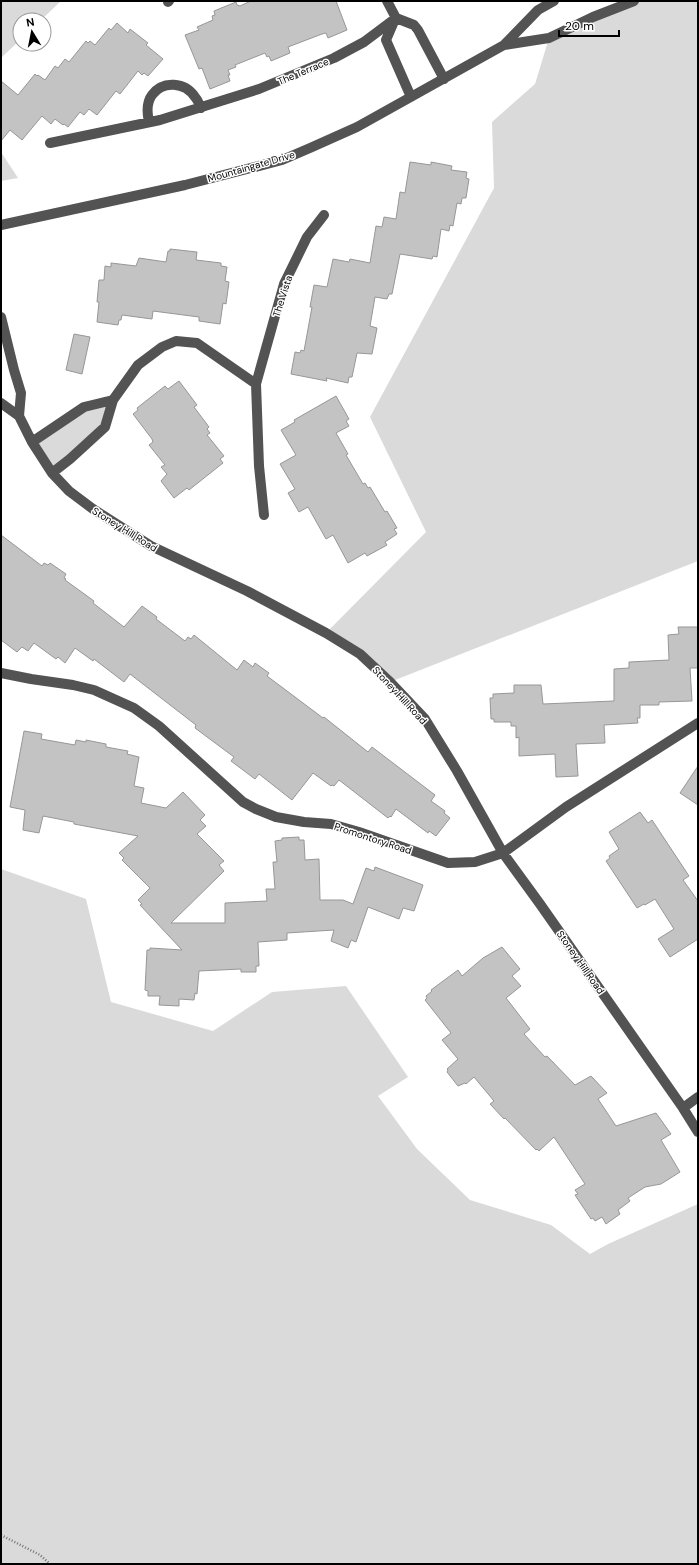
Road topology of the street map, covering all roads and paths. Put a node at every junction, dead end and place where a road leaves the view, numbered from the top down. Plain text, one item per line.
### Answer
1 (387, 1) edge
2 (554, 1) edge
3 (634, 1) edge
4 (396, 18) junction
5 (504, 45) junction
6 (444, 79) junction
7 (412, 97) junction
8 (201, 108) junction
9 (148, 122) junction
10 (50, 143) dead end
11 (324, 215) dead end
12 (1, 225) edge
13 (1, 317) edge
14 (4, 342) edge
15 (256, 384) junction
16 (113, 400) junction
17 (1, 403) edge
18 (19, 416) junction
19 (32, 442) junction
20 (52, 473) junction
21 (264, 515) dead end
22 (1, 673) edge
23 (698, 723) edge
24 (503, 853) junction
25 (698, 1097) edge
26 (683, 1108) junction
27 (698, 1132) edge
28 (1, 1535) edge
29 (50, 1564) edge

1 - 4 street
2 - 5 street, Mountaingate Drive
3 - 5 street, Mountaingate Drive
4 - 6 street
4 - 7 street
4 - 8 street, The Terrace
5 - 6 street, Mountaingate Drive
6 - 7 street, Mountaingate Drive
7 - 12 street, Mountaingate Drive
8 - 9 street, The Terrace
8 - 9 street
9 - 10 street, The Terrace
11 - 15 street, The Vista
13 - 14 street
14 - 18 street
15 - 16 street
15 - 21 street, The Vista
16 - 19 street
16 - 20 street
17 - 18 street, Stoney Hill Road
18 - 19 street, Stoney Hill Road
19 - 20 street, Stoney Hill Road
20 - 24 street, Stoney Hill Road
22 - 24 street, Promontory Road
23 - 24 street, Promontory Road
24 - 26 street, Stoney Hill Road
25 - 26 street
26 - 27 street, Stoney Hill Road
28 - 29 path

